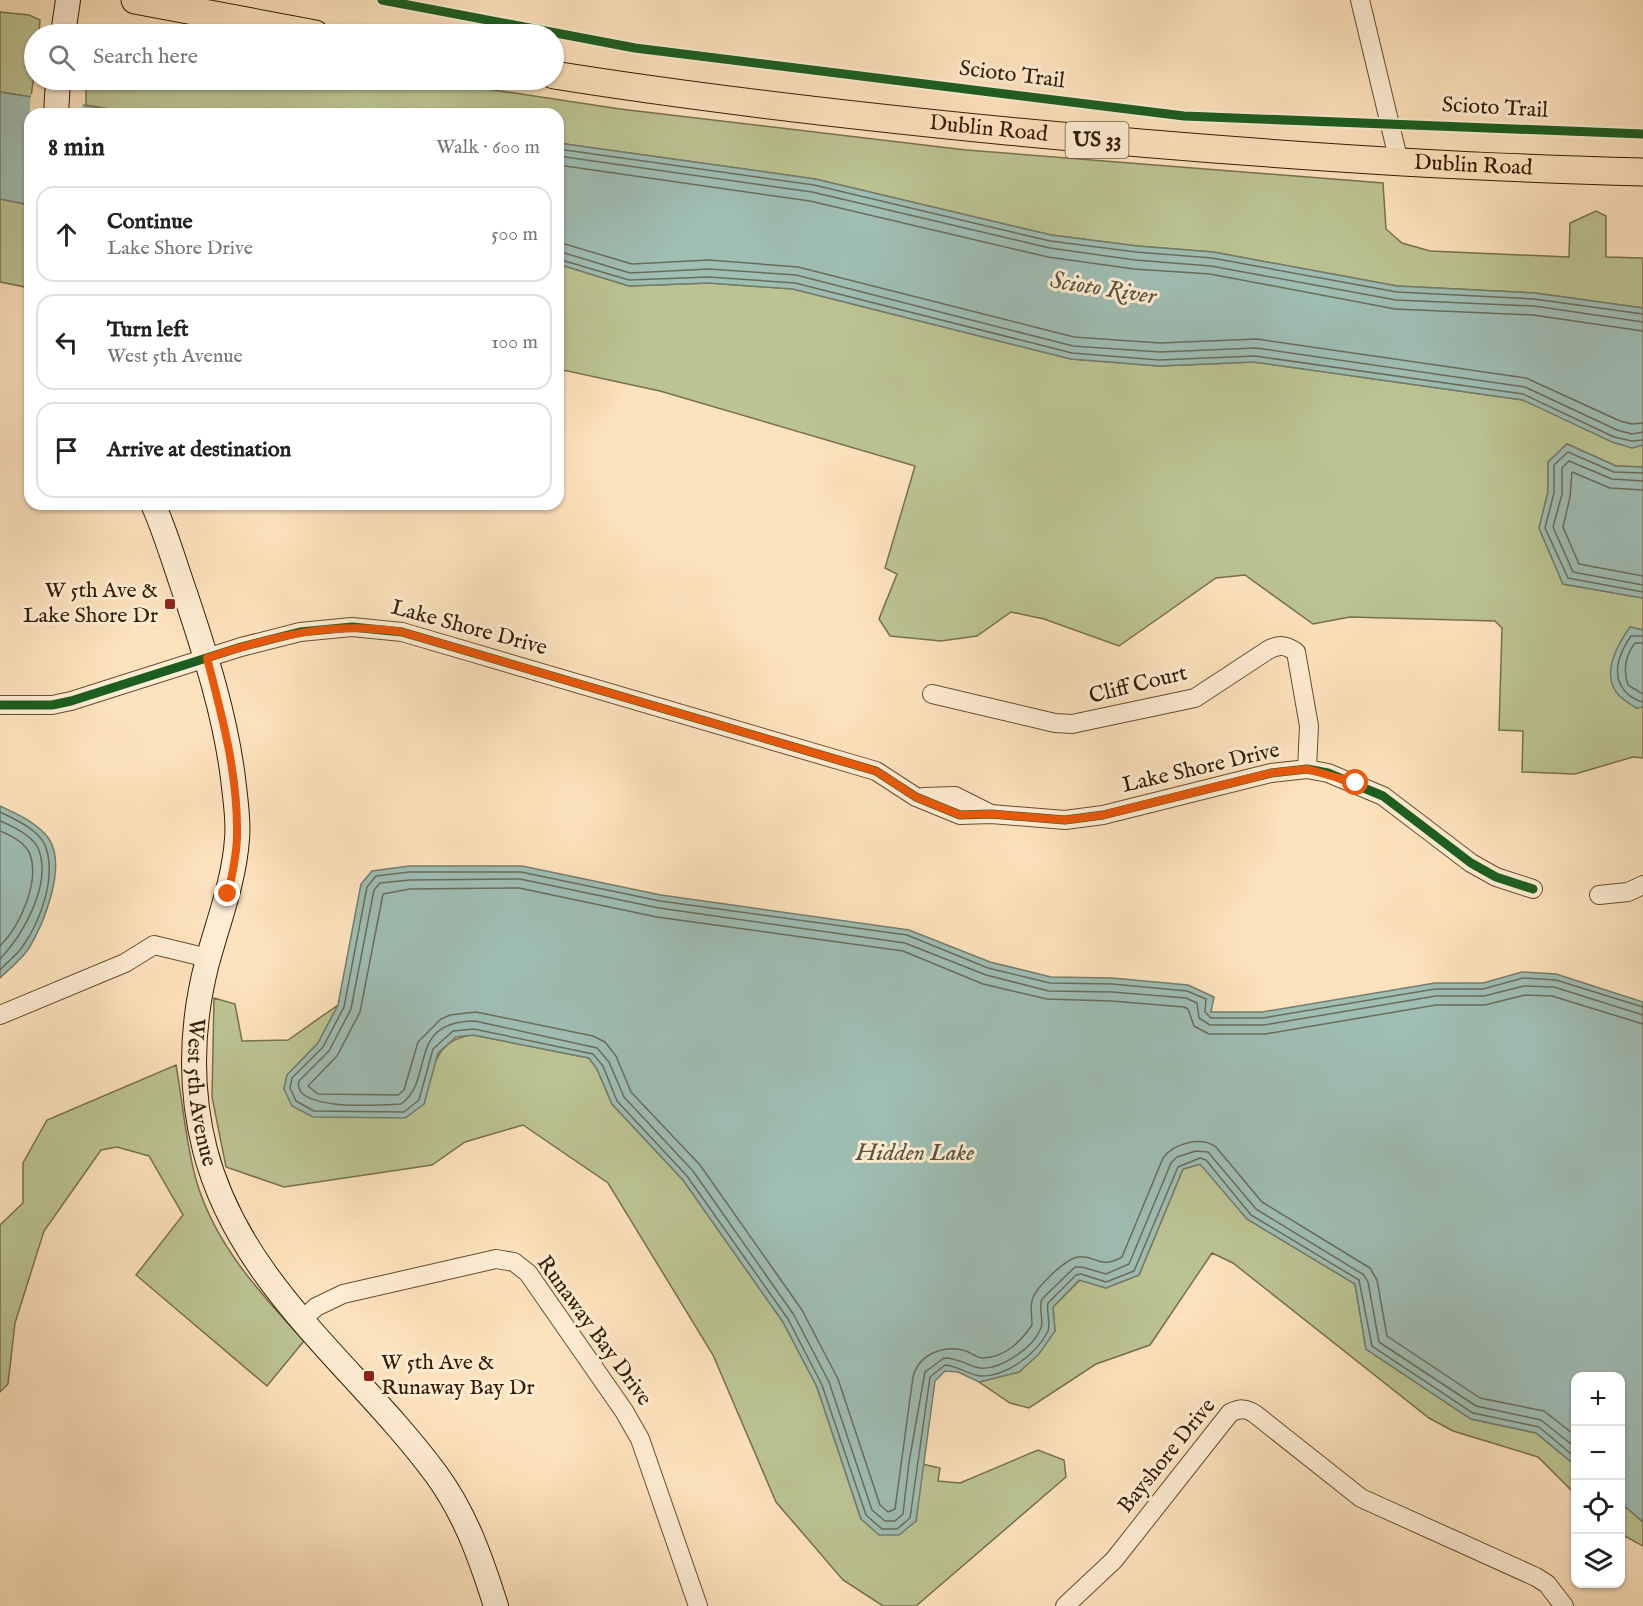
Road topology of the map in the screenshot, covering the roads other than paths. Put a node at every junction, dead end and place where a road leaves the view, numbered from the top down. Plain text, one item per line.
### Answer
1 (68, 0) edge
2 (135, 0) edge
3 (1360, 0) edge
4 (64, 24) edge
5 (262, 24) edge
6 (564, 76) edge
7 (57, 90) edge
8 (56, 108) edge
9 (1400, 162) junction
10 (1643, 172) edge
11 (155, 510) edge
12 (207, 658) junction
13 (932, 694) dead end
14 (0, 705) edge
15 (1307, 769) junction
16 (1643, 885) edge
17 (1533, 889) dead end
18 (1599, 895) dead end
19 (208, 958) junction
20 (0, 1015) edge
21 (302, 1320) junction
22 (496, 1606) edge
23 (698, 1606) edge
24 (1065, 1606) edge
25 (1564, 1606) edge

1 - 4 main road
2 - 5 main road
3 - 9 street
6 - 9 main road, Dublin Road / US 33
7 - 8 main road
9 - 10 main road, Dublin Road / US 33
11 - 12 main road, West 5th Avenue
12 - 14 street, Lake Shore Drive
12 - 15 street, Lake Shore Drive
12 - 19 main road, West 5th Avenue
13 - 15 street, Cliff Court
15 - 17 street, Lake Shore Drive
16 - 18 street
19 - 20 street
19 - 21 main road, West 5th Avenue
21 - 22 main road, West 5th Avenue
21 - 23 street, Runaway Bay Drive
24 - 25 street, Bayshore Drive

